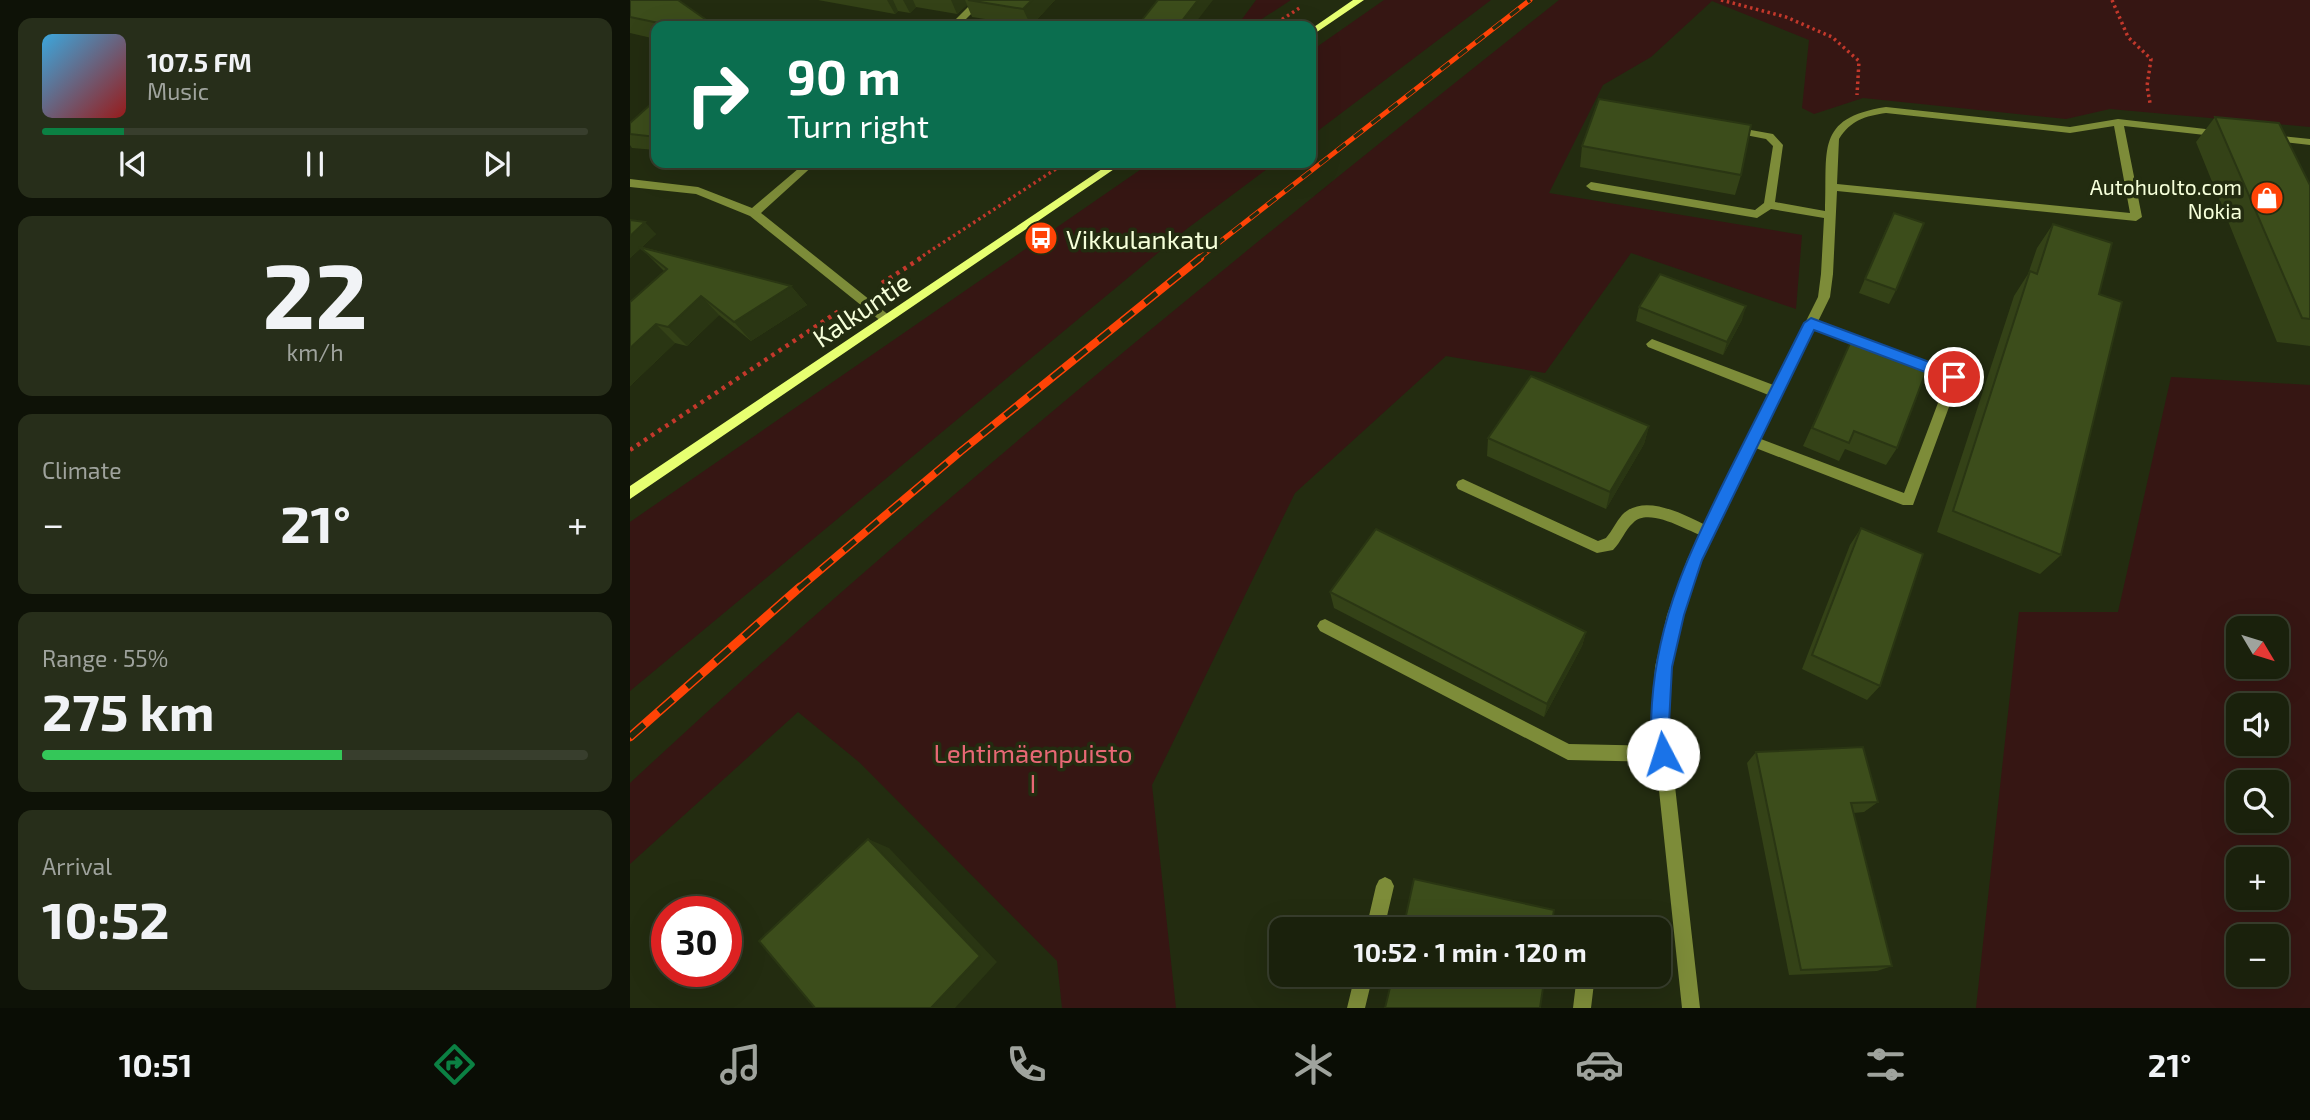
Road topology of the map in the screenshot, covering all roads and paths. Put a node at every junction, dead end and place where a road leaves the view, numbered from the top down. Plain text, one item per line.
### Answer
1 (980, 0) edge
2 (1359, 0) edge
3 (1721, 0) edge
4 (2112, 0) edge
5 (1302, 7) dead end
6 (959, 21) edge
7 (1280, 21) edge
8 (1316, 30) edge
9 (1863, 114) junction
10 (2118, 122) junction
11 (1715, 127) edge
12 (2156, 127) junction
13 (2234, 135) edge
14 (2260, 137) edge
15 (2310, 142) edge
16 (805, 168) edge
17 (1111, 168) edge
18 (630, 183) edge
19 (1591, 186) dead end
20 (1831, 187) junction
21 (1769, 205) junction
22 (754, 213) junction
23 (1829, 215) junction
24 (886, 319) junction
25 (1811, 323) junction
26 (1652, 344) dead end
27 (1776, 392) junction
28 (1753, 441) junction
29 (1463, 485) dead end
30 (630, 493) edge
31 (1707, 532) junction
32 (1325, 626) dead end
33 (1663, 754) junction
34 (1385, 886) dead end
35 (1378, 917) edge
36 (1361, 987) edge
37 (1584, 987) edge
38 (1356, 1008) edge
39 (1581, 1008) edge
40 (1691, 1008) edge

1 - 6 street
2 - 8 street
3 - 9 path
4 - 12 path
5 - 7 path
9 - 10 street
9 - 20 street
10 - 12 street
10 - 20 street
11 - 21 street
12 - 13 street
14 - 15 street
16 - 22 street
17 - 24 street, Kalkuntie
18 - 22 street
19 - 21 street
20 - 23 street
21 - 23 street
22 - 24 street
23 - 25 street
24 - 30 street, Kalkuntie
25 - 27 street
25 - 28 street
26 - 27 street
27 - 28 street
28 - 31 street
29 - 31 street
31 - 33 street
32 - 33 street
33 - 40 street
34 - 35 street
36 - 38 street
37 - 39 street

